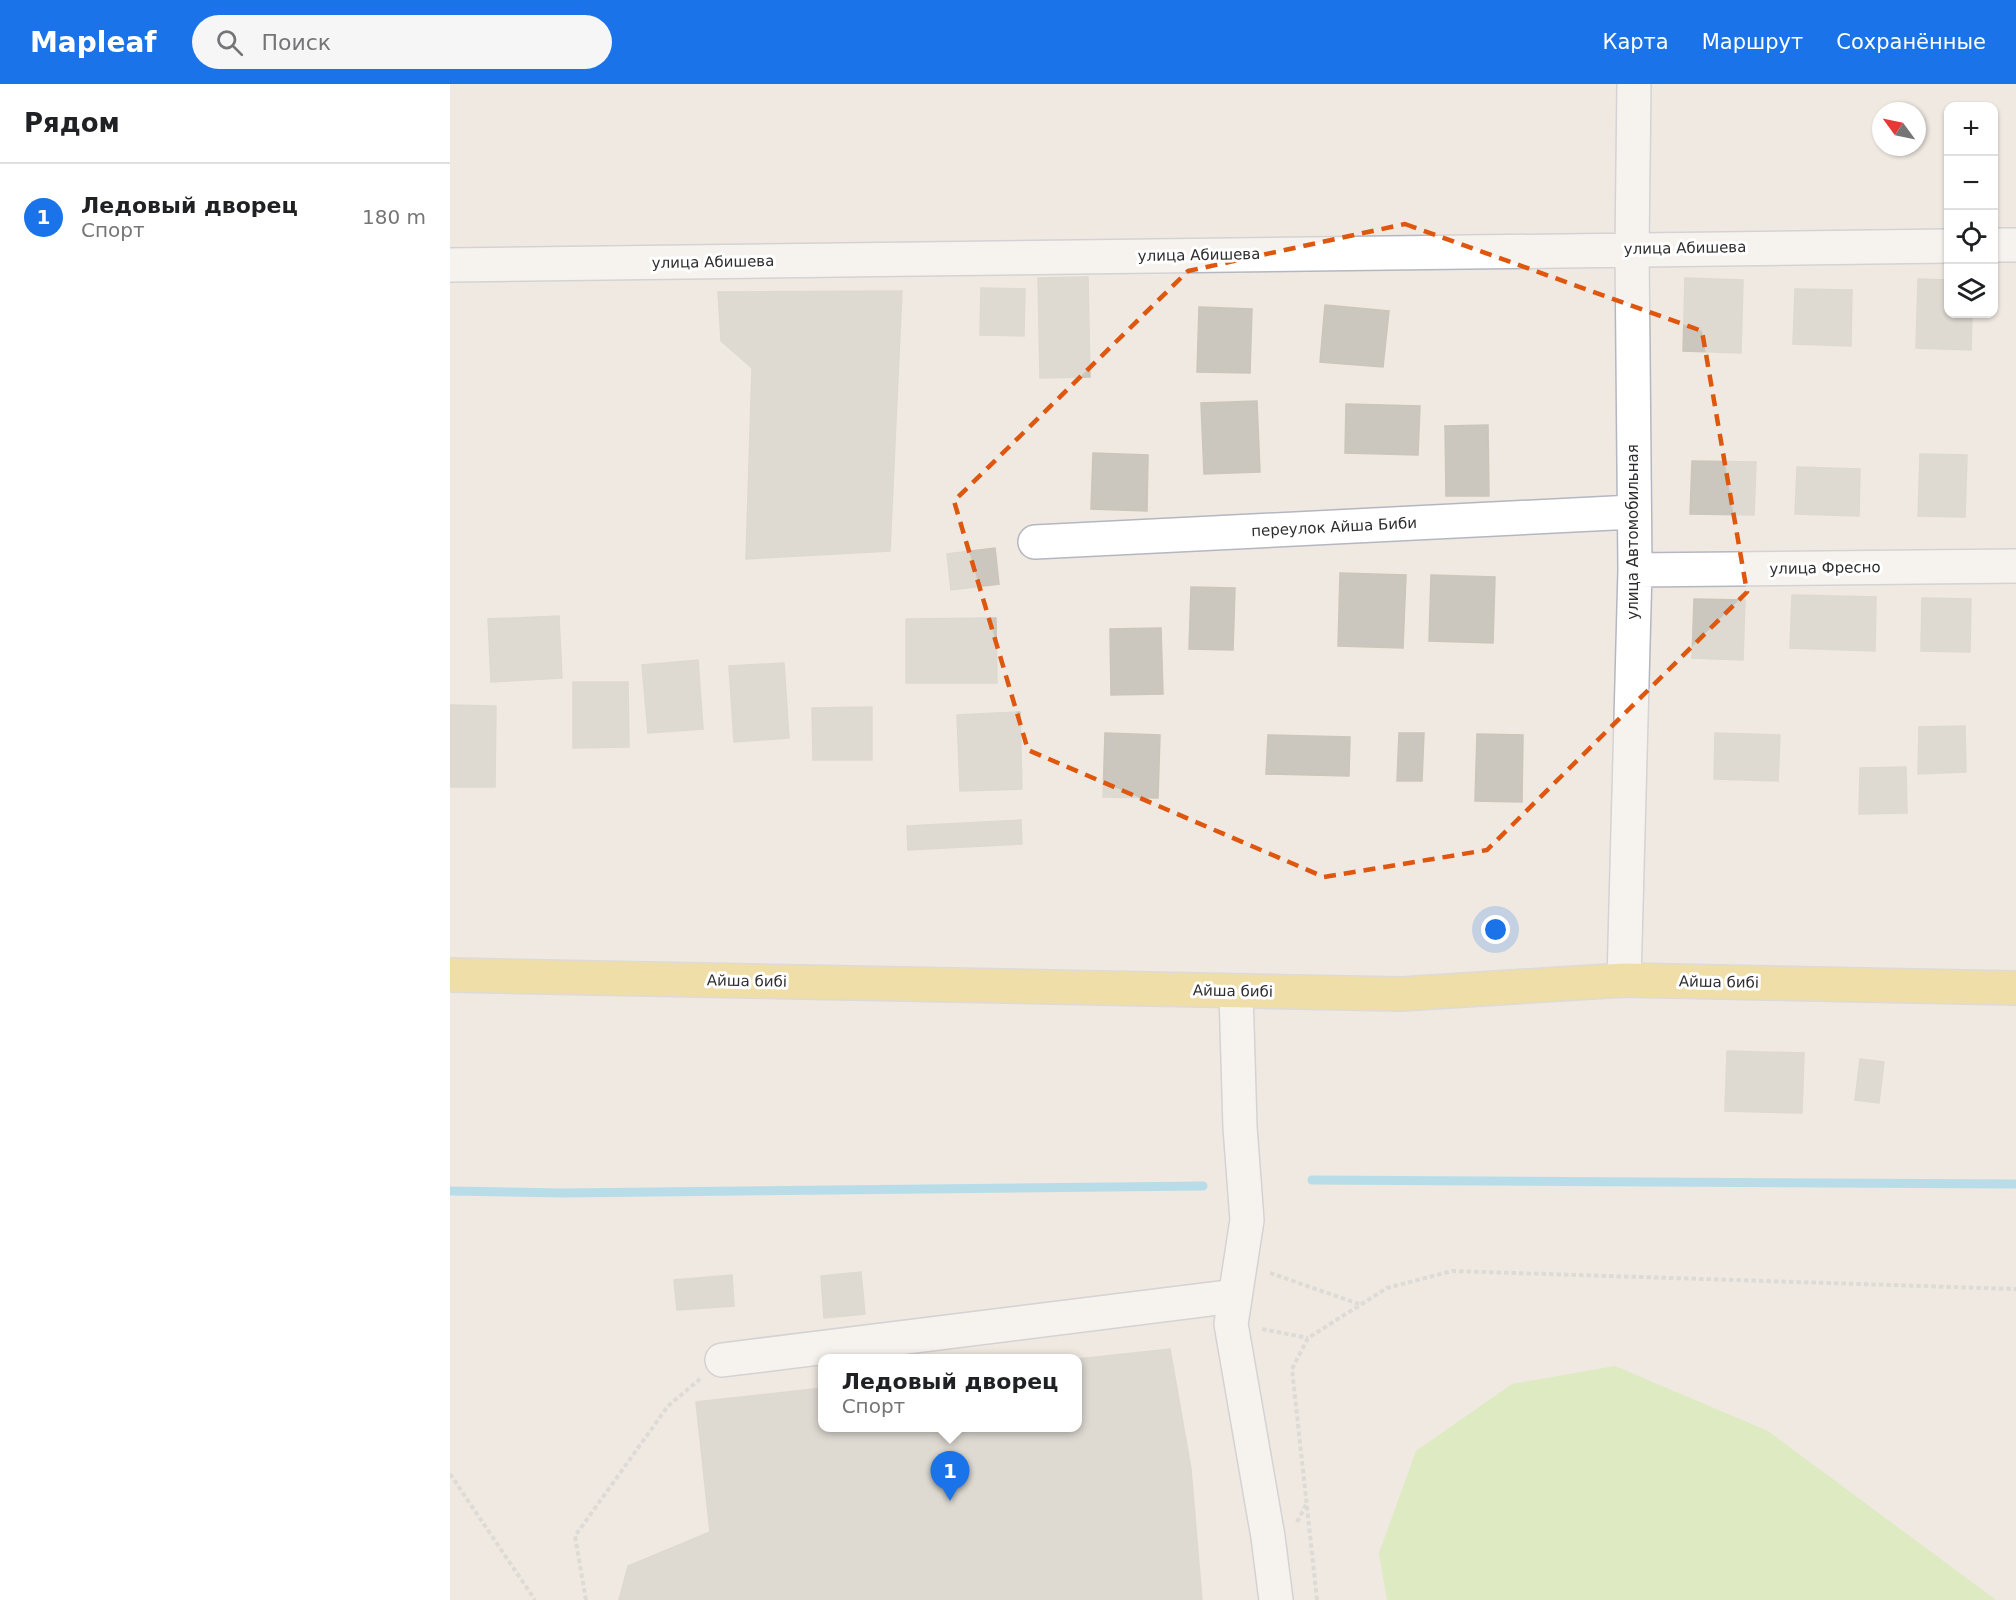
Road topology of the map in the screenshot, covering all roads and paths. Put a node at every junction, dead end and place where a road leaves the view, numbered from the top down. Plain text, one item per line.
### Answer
1 (1634, 84) edge
2 (1998, 245) edge
3 (2016, 245) edge
4 (1944, 246) edge
5 (1632, 249) junction
6 (450, 266) edge
7 (1633, 512) junction
8 (1035, 542) dead end
9 (2016, 566) edge
10 (1635, 570) junction
11 (450, 975) edge
12 (1624, 980) junction
13 (2016, 988) edge
14 (1236, 991) junction
15 (1240, 1262) junction
16 (2016, 1289) edge
17 (1360, 1305) junction
18 (1233, 1310) junction
19 (1308, 1338) junction
20 (722, 1360) joint
21 (450, 1474) edge
22 (536, 1600) edge
23 (586, 1600) edge
24 (1276, 1600) edge
25 (1317, 1600) edge

1 - 5 street, улица Автомобильная
2 - 3 street
4 - 5 street, улица Абишева
5 - 6 street, улица Абишева
5 - 7 street, улица Автомобильная
7 - 8 street, переулок Айша Биби
7 - 10 street, улица Автомобильная
9 - 10 street, улица Фресно
10 - 12 street, улица Автомобильная
11 - 14 main road, Айша бибі
12 - 13 main road, Айша бибі
12 - 14 main road, Айша бибі
14 - 15 street
15 - 17 path
15 - 18 street
16 - 17 path
17 - 19 path
18 - 19 path
18 - 20 street
18 - 24 street
19 - 25 path
20 - 23 path
21 - 22 path

